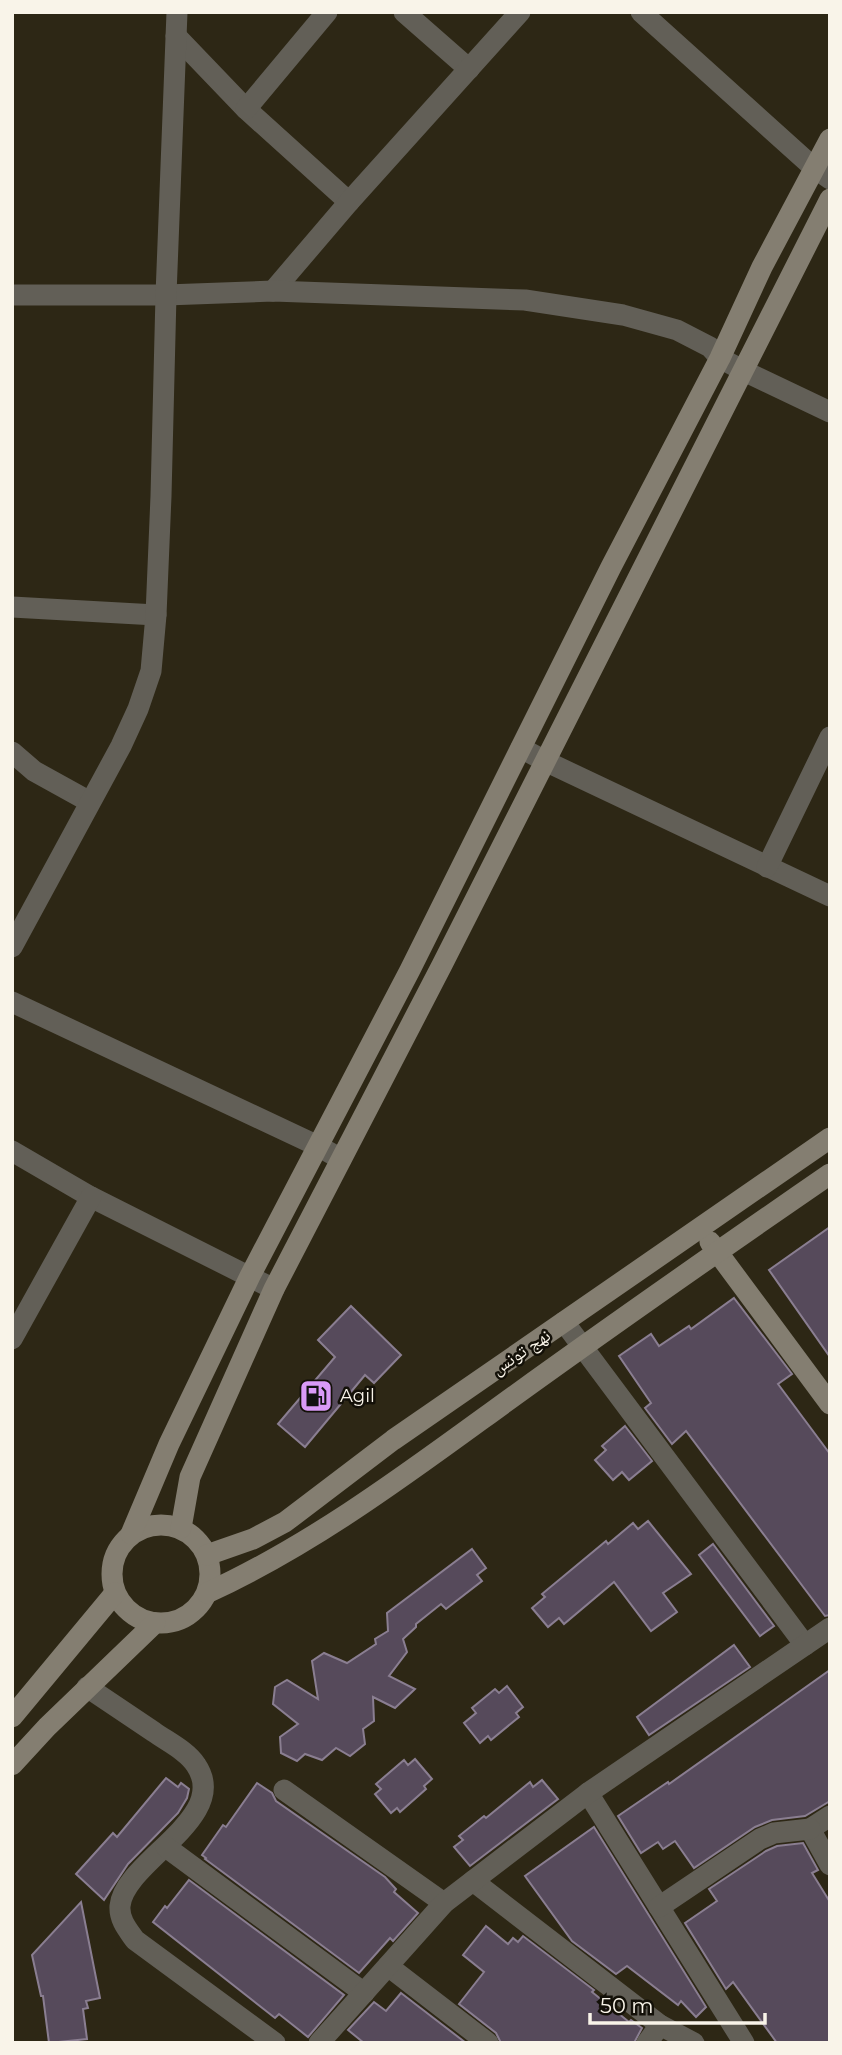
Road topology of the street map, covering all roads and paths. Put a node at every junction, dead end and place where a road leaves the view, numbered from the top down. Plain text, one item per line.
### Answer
1 (177, 12) edge
2 (327, 12) edge
3 (404, 12) edge
4 (520, 12) edge
5 (641, 12) edge
6 (176, 36) junction
7 (469, 69) junction
8 (246, 108) junction
9 (830, 139) edge
10 (822, 173) edge
11 (830, 199) edge
12 (349, 202) junction
13 (273, 291) junction
14 (12, 295) edge
15 (166, 295) junction
16 (720, 358) junction
17 (744, 371) junction
18 (830, 412) edge
19 (12, 607) edge
20 (156, 615) junction
21 (830, 737) edge
22 (521, 748) junction
23 (12, 752) edge
24 (545, 761) junction
25 (90, 802) junction
26 (767, 867) junction
27 (830, 896) edge
28 (12, 947) edge
29 (12, 1002) edge
30 (830, 1138) edge
31 (318, 1146) junction
32 (14, 1157) edge
33 (341, 1159) junction
34 (830, 1174) edge
35 (91, 1196) junction
36 (700, 1228) junction
37 (717, 1252) junction
38 (250, 1276) junction
39 (274, 1289) junction
40 (564, 1322) junction
41 (12, 1339) edge
42 (583, 1346) junction
43 (830, 1404) edge
44 (181, 1528) junction
45 (131, 1535) junction
46 (207, 1555) junction
47 (116, 1593) junction
48 (207, 1593) junction
49 (155, 1623) junction
50 (830, 1628) edge
51 (805, 1644) junction
52 (87, 1687) junction
53 (12, 1717) edge
54 (12, 1765) edge
55 (284, 1790) dead end
56 (589, 1793) junction
57 (830, 1816) edge
58 (810, 1829) junction
59 (166, 1847) junction
60 (830, 1865) edge
61 (472, 1881) junction
62 (444, 1903) junction
63 (659, 1907) junction
64 (388, 1966) junction
65 (364, 1993) junction
66 (660, 2025) junction
67 (323, 2042) edge
68 (275, 2043) edge
69 (488, 2043) edge
70 (647, 2043) edge
71 (694, 2043) edge
72 (744, 2043) edge

1 - 6 street
2 - 8 street
3 - 7 street
4 - 7 street
5 - 10 street
6 - 8 street
6 - 15 street
7 - 12 street
8 - 12 street
9 - 10 main road
10 - 16 main road
11 - 17 main road
12 - 13 street
13 - 15 street
13 - 16 street
14 - 15 street
15 - 20 street
16 - 17 street
16 - 22 main road
17 - 18 street
17 - 24 main road
19 - 20 street
20 - 25 street
21 - 26 street
22 - 24 street
22 - 31 main road
23 - 25 street
24 - 26 street
24 - 33 main road
25 - 28 street
26 - 27 street
29 - 31 street
30 - 36 main road, نهج تونس
31 - 33 street
31 - 38 main road
32 - 35 street
33 - 39 main road
34 - 37 main road, نهج تونس
35 - 38 street
35 - 41 street
36 - 37 main road
36 - 40 main road, نهج تونس
37 - 42 main road, نهج تونس
37 - 43 main road
38 - 39 street
38 - 45 main road
39 - 44 main road
40 - 42 street
40 - 46 main road, نهج تونس
42 - 48 main road, نهج تونس
42 - 51 street
44 - 45 main road
44 - 46 main road
45 - 47 main road
46 - 48 main road
47 - 49 main road
47 - 53 main road
48 - 49 main road
49 - 52 main road
50 - 51 street
51 - 56 street
52 - 54 main road
52 - 59 street
55 - 62 street
56 - 61 street
56 - 63 street
57 - 58 street
58 - 60 street
58 - 63 street
59 - 65 street
59 - 68 street
61 - 62 street
61 - 66 street
62 - 64 street
63 - 72 street
64 - 65 street
64 - 69 street
65 - 67 street
66 - 70 street
66 - 71 street

